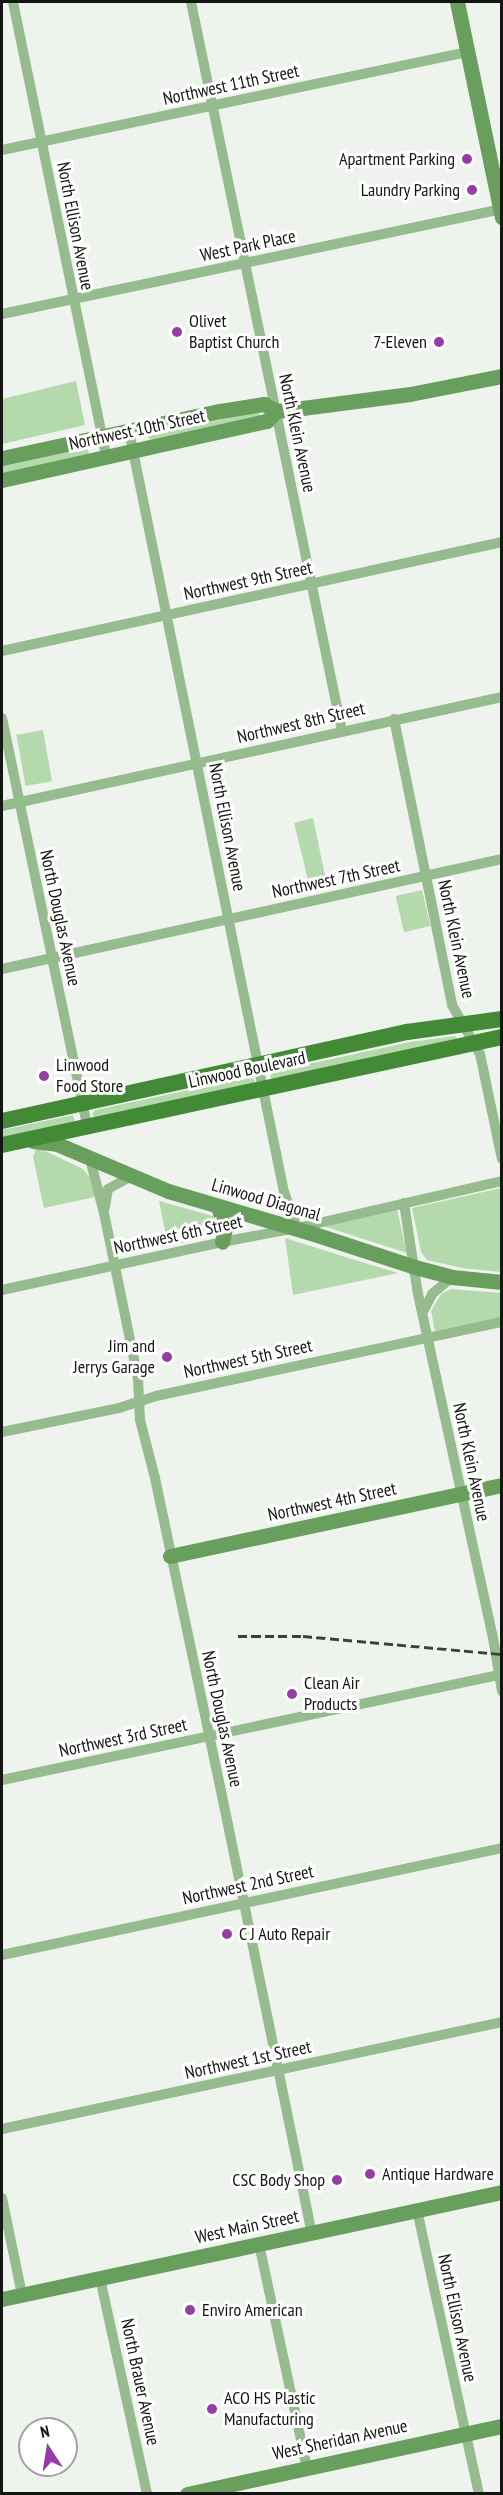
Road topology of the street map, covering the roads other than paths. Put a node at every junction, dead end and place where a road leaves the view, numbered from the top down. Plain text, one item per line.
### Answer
1 (13, 2) edge
2 (191, 2) edge
3 (457, 2) edge
4 (468, 52) junction
5 (213, 106) junction
6 (42, 141) junction
7 (2, 150) edge
8 (501, 212) edge
9 (245, 263) junction
10 (73, 299) junction
11 (2, 314) edge
12 (501, 376) edge
13 (276, 411) junction
14 (129, 431) junction
15 (102, 437) junction
16 (133, 451) junction
17 (106, 457) junction
18 (2, 458) edge
19 (2, 480) edge
20 (501, 542) edge
21 (312, 584) junction
22 (167, 615) junction
23 (2, 651) edge
24 (501, 697) edge
25 (2, 718) edge
26 (394, 719) junction
27 (342, 731) junction
28 (198, 763) junction
29 (19, 802) junction
30 (2, 806) edge
31 (501, 860) edge
32 (426, 876) junction
33 (228, 920) junction
34 (51, 958) junction
35 (2, 969) edge
36 (501, 1018) edge
37 (461, 1024) junction
38 (501, 1037) edge
39 (472, 1042) junction
40 (259, 1065) junction
41 (264, 1086) junction
42 (82, 1103) junction
43 (2, 1121) edge
44 (87, 1126) junction
45 (24, 1140) junction
46 (2, 1145) edge
47 (90, 1159) junction
48 (501, 1159) edge
49 (130, 1177) junction
50 (501, 1180) edge
51 (404, 1203) junction
52 (218, 1207) junction
53 (104, 1213) junction
54 (297, 1228) junction
55 (222, 1242) junction
56 (114, 1265) junction
57 (415, 1267) junction
58 (452, 1278) junction
59 (501, 1282) edge
60 (2, 1290) edge
61 (424, 1310) junction
62 (501, 1322) edge
63 (429, 1337) junction
64 (139, 1401) junction
65 (2, 1432) edge
66 (501, 1485) edge
67 (461, 1494) junction
68 (170, 1556) junction
69 (498, 1675) junction
70 (501, 1692) edge
71 (208, 1736) junction
72 (2, 1780) edge
73 (501, 1848) edge
74 (244, 1903) junction
75 (2, 1955) edge
76 (501, 2022) edge
77 (279, 2070) junction
78 (2, 2129) edge
79 (501, 2192) edge
80 (2, 2198) edge
81 (417, 2210) junction
82 (312, 2233) junction
83 (259, 2244) junction
84 (100, 2278) junction
85 (22, 2295) junction
86 (2, 2300) edge
87 (501, 2426) edge
88 (465, 2433) junction
89 (307, 2468) junction
90 (147, 2493) edge
91 (187, 2493) edge
92 (478, 2493) edge

1 - 6 street, North Ellison Avenue
2 - 5 street, North Klein Avenue
3 - 4 main road
4 - 5 street, Northwest 11th Street
4 - 8 main road
5 - 6 street, Northwest 11th Street
5 - 9 street, North Klein Avenue
6 - 7 street, Northwest 11th Street
6 - 10 street, North Ellison Avenue
8 - 9 street, West Park Place
9 - 10 street, West Park Place
9 - 13 street, North Klein Avenue
10 - 11 street, West Park Place
10 - 15 street, North Ellison Avenue
12 - 13 main road, Northwest 10th Street
13 - 14 main road, Northwest 10th Street
13 - 16 main road, Northwest 10th Street
13 - 21 street, North Klein Avenue
14 - 15 main road, Northwest 10th Street
14 - 16 street, North Ellison Avenue
15 - 17 street, North Ellison Avenue
15 - 18 main road, Northwest 10th Street
16 - 17 main road, Northwest 10th Street
16 - 22 street, North Ellison Avenue
17 - 19 main road, Northwest 10th Street
20 - 21 street, Northwest 9th Street
21 - 22 street, Northwest 9th Street
21 - 27 street, North Klein Avenue
22 - 23 street, Northwest 9th Street
22 - 28 street, North Ellison Avenue
24 - 26 street, Northwest 8th Street
25 - 29 street, North Douglas Avenue
26 - 27 street, Northwest 8th Street
26 - 32 street, North Klein Avenue
27 - 28 street, Northwest 8th Street
28 - 29 street, Northwest 8th Street
28 - 33 street, North Ellison Avenue
29 - 30 street, Northwest 8th Street
29 - 34 street, North Douglas Avenue
31 - 32 street, Northwest 7th Street
32 - 33 street, Northwest 7th Street
32 - 37 street, North Klein Avenue
33 - 34 street, Northwest 7th Street
33 - 40 street, North Ellison Avenue
34 - 35 street, Northwest 7th Street
34 - 42 street, North Douglas Avenue
36 - 37 main road, Linwood Boulevard
37 - 39 street, North Klein Avenue
37 - 40 main road, Linwood Boulevard
38 - 39 main road, Linwood Boulevard
39 - 41 main road, Linwood Boulevard
39 - 48 street, North Klein Avenue
40 - 41 street, North Ellison Avenue
40 - 42 main road, Linwood Boulevard
41 - 44 main road, Linwood Boulevard
41 - 54 street, North Ellison Avenue
42 - 43 main road, Linwood Boulevard
42 - 44 street, North Douglas Avenue
44 - 45 main road, Linwood Boulevard
45 - 46 main road, Linwood Boulevard
45 - 47 main road, Linwood Diagonal
47 - 49 main road, Linwood Diagonal
47 - 53 street, North Douglas Avenue
49 - 52 main road, Linwood Diagonal
49 - 53 street, North Douglas Avenue
50 - 51 street, Northwest 6th Street
51 - 54 street, Northwest 6th Street
51 - 57 street, North Klein Avenue
52 - 54 main road, Linwood Diagonal
52 - 55 main road
53 - 56 street, North Douglas Avenue
54 - 55 street, Northwest 6th Street
54 - 57 main road, Linwood Diagonal
55 - 56 street, Northwest 6th Street
56 - 60 street, Northwest 6th Street
56 - 64 street, North Douglas Avenue
57 - 58 main road, Linwood Diagonal
57 - 61 street, North Klein Avenue
58 - 59 main road, Linwood Diagonal
58 - 61 street
61 - 63 street, North Klein Avenue
62 - 63 street, Northwest 5th Street
63 - 64 street, Northwest 5th Street
63 - 67 street, North Klein Avenue
64 - 65 street, Northwest 5th Street
64 - 68 street, North Douglas Avenue
66 - 67 main road, Northwest 4th Street
67 - 68 main road, Northwest 4th Street
67 - 69 street, North Klein Avenue
68 - 71 street, North Douglas Avenue
69 - 70 street, North Klein Avenue
69 - 71 street, Northwest 3rd Street
71 - 72 street, Northwest 3rd Street
71 - 74 street, North Douglas Avenue
73 - 74 street, Northwest 2nd Street
74 - 75 street, Northwest 2nd Street
74 - 77 street, North Douglas Avenue
76 - 77 street, Northwest 1st Street
77 - 78 street, Northwest 1st Street
77 - 82 street, North Douglas Avenue
79 - 81 main road, West Main Street
80 - 85 street
81 - 82 main road, West Main Street
81 - 88 street, North Ellison Avenue
82 - 83 main road, West Main Street
83 - 84 main road, West Main Street
83 - 89 street
84 - 85 main road, West Main Street
84 - 90 street, North Brauer Avenue
85 - 86 main road, West Main Street
87 - 88 main road, West Sheridan Avenue
88 - 89 main road, West Sheridan Avenue
88 - 92 street, North Ellison Avenue
89 - 91 main road, West Sheridan Avenue

